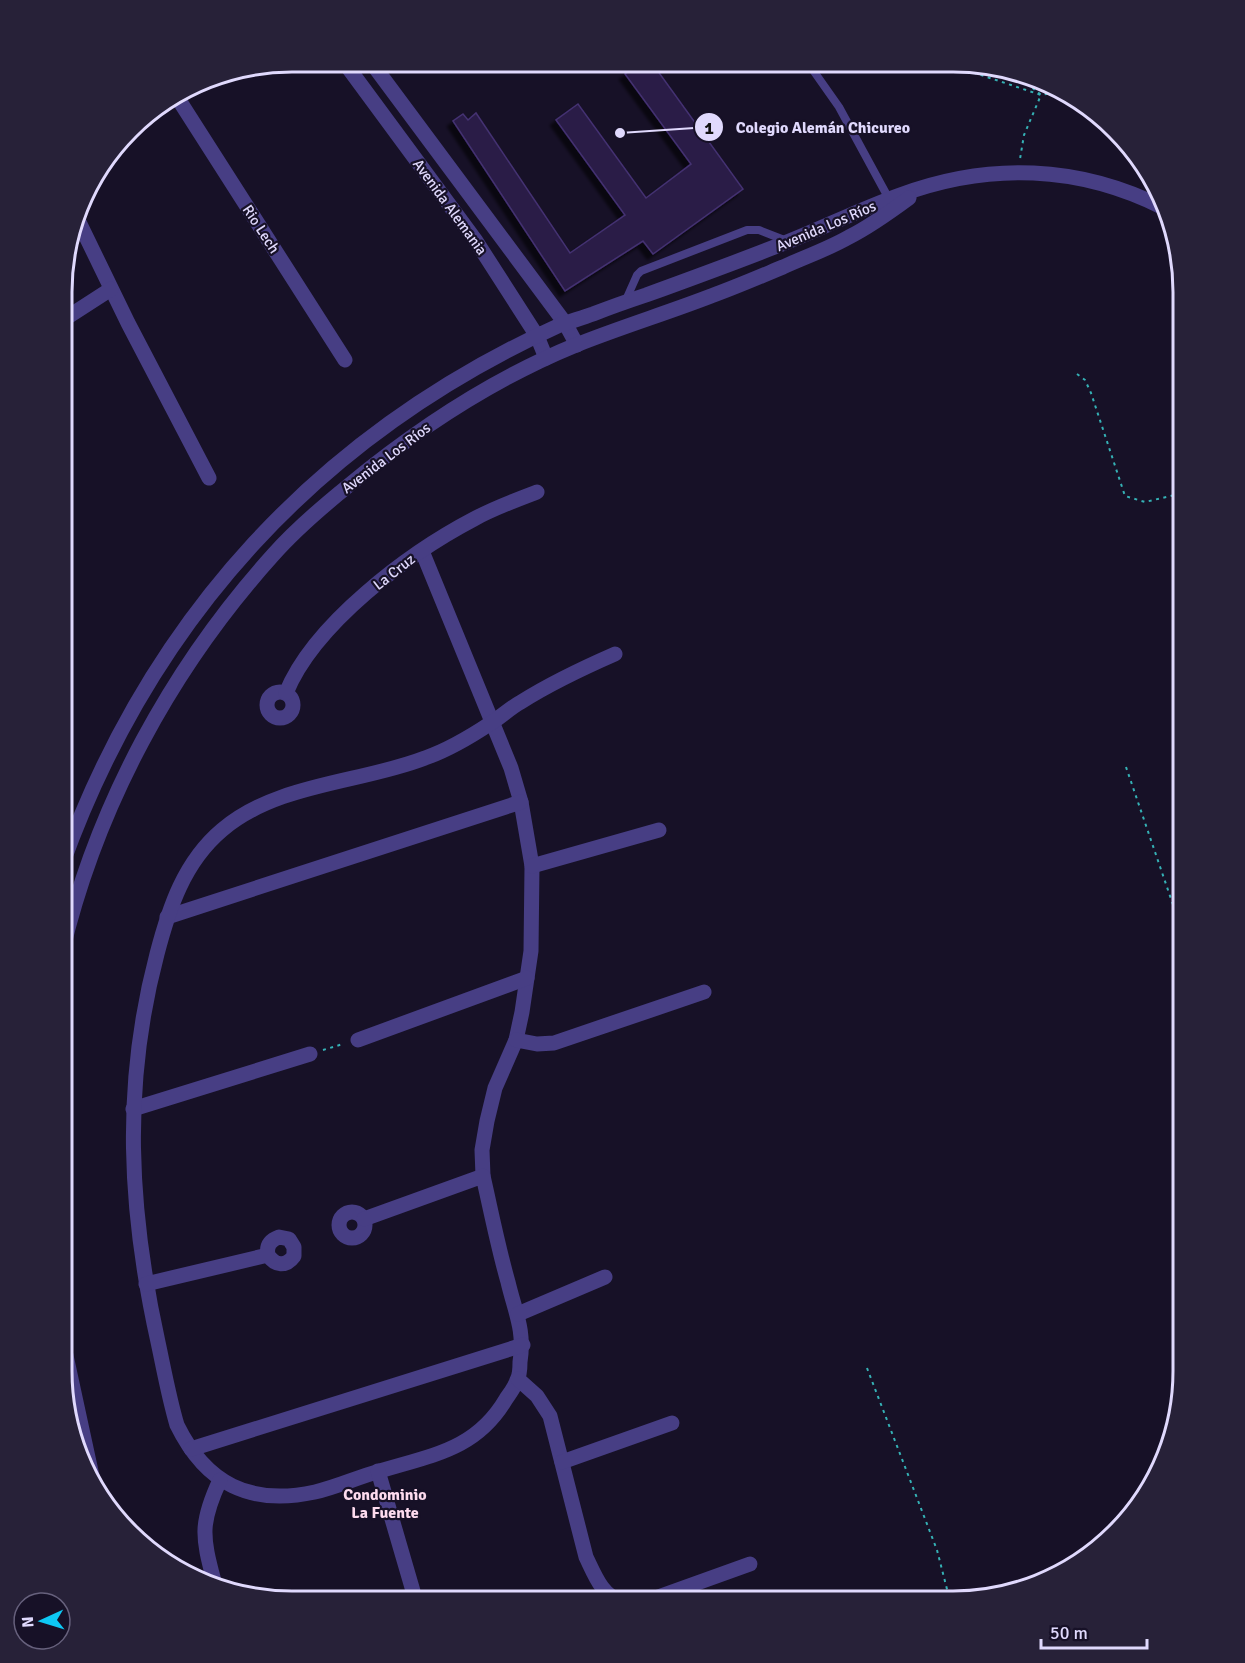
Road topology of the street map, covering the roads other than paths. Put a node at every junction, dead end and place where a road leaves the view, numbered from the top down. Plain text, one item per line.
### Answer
1 (351, 72) edge
2 (378, 72) edge
3 (814, 72) edge
4 (394, 93) junction
5 (180, 103) edge
6 (376, 105) junction
7 (921, 187) junction
8 (889, 199) junction
9 (1154, 203) edge
10 (82, 228) edge
11 (495, 230) junction
12 (809, 234) junction
13 (476, 241) junction
14 (788, 242) junction
15 (817, 252) junction
16 (111, 289) junction
17 (625, 302) junction
18 (72, 314) edge
19 (565, 323) junction
20 (537, 336) junction
21 (577, 345) junction
22 (546, 358) junction
23 (345, 360) dead end
24 (209, 478) dead end
25 (537, 492) dead end
26 (259, 537) junction
27 (422, 551) junction
28 (275, 553) junction
29 (615, 654) dead end
30 (286, 693) dead end
31 (492, 723) junction
32 (521, 802) junction
33 (659, 830) dead end
34 (72, 841) edge
35 (72, 849) edge
36 (90, 860) junction
37 (532, 866) junction
38 (72, 917) edge
39 (167, 917) junction
40 (527, 978) junction
41 (704, 992) dead end
42 (358, 1040) road end
43 (516, 1040) junction
44 (310, 1054) road end
45 (132, 1109) junction
46 (483, 1176) junction
47 (364, 1219) dead end
48 (268, 1255) dead end
49 (605, 1277) dead end
50 (146, 1284) junction
51 (518, 1314) junction
52 (523, 1345) junction
53 (518, 1379) junction
54 (72, 1384) edge
55 (672, 1423) dead end
56 (84, 1443) edge
57 (191, 1449) junction
58 (562, 1462) junction
59 (378, 1471) junction
60 (220, 1480) junction
61 (750, 1564) dead end
62 (213, 1576) edge
63 (413, 1591) edge
64 (606, 1591) edge
65 (675, 1591) edge

1 - 6 street, Avenida Alemania
2 - 4 street, Avenida Alemania
3 - 8 lane
4 - 6 street
4 - 11 street, Avenida Alemania
5 - 23 street, Rio Lech
6 - 13 street, Avenida Alemania
7 - 8 street, Avenida Los Ríos
7 - 9 street, Avenida Los Ríos
7 - 15 street, Avenida Los Ríos
8 - 12 street, Avenida Los Ríos
10 - 16 street
11 - 13 street
11 - 19 street, Avenida Alemania
12 - 14 street, Avenida Los Ríos
12 - 15 street
13 - 20 street, Avenida Alemania
14 - 17 street, Avenida Los Ríos
14 - 17 lane
15 - 21 street, Avenida Los Ríos
16 - 18 street
16 - 24 street
17 - 19 street, Avenida Los Ríos
19 - 20 street, Avenida Los Ríos
19 - 21 street, Avenida Alemania
20 - 22 street, Avenida Alemania
20 - 26 street, Avenida Los Ríos
21 - 22 street, Avenida Los Ríos
22 - 28 street, Avenida Los Ríos
25 - 27 street, La Cruz
26 - 28 street
26 - 34 street, Avenida Los Ríos
27 - 30 street, La Cruz
27 - 31 street
28 - 36 street, Avenida Los Ríos
29 - 31 street
31 - 32 street
31 - 39 street
32 - 37 street
32 - 39 street
33 - 37 street
35 - 36 street
36 - 38 street, Avenida Los Ríos
37 - 40 street
39 - 45 street
40 - 42 street
40 - 43 street
41 - 43 street
43 - 46 street
44 - 45 street
45 - 50 street
46 - 47 street
46 - 51 street
48 - 50 street
49 - 51 street
50 - 57 street
51 - 52 street
52 - 53 street
52 - 57 street
53 - 58 street
53 - 59 street
54 - 56 street
55 - 58 street
57 - 60 street
58 - 64 street
59 - 60 street
59 - 63 street
60 - 62 street
61 - 65 street

